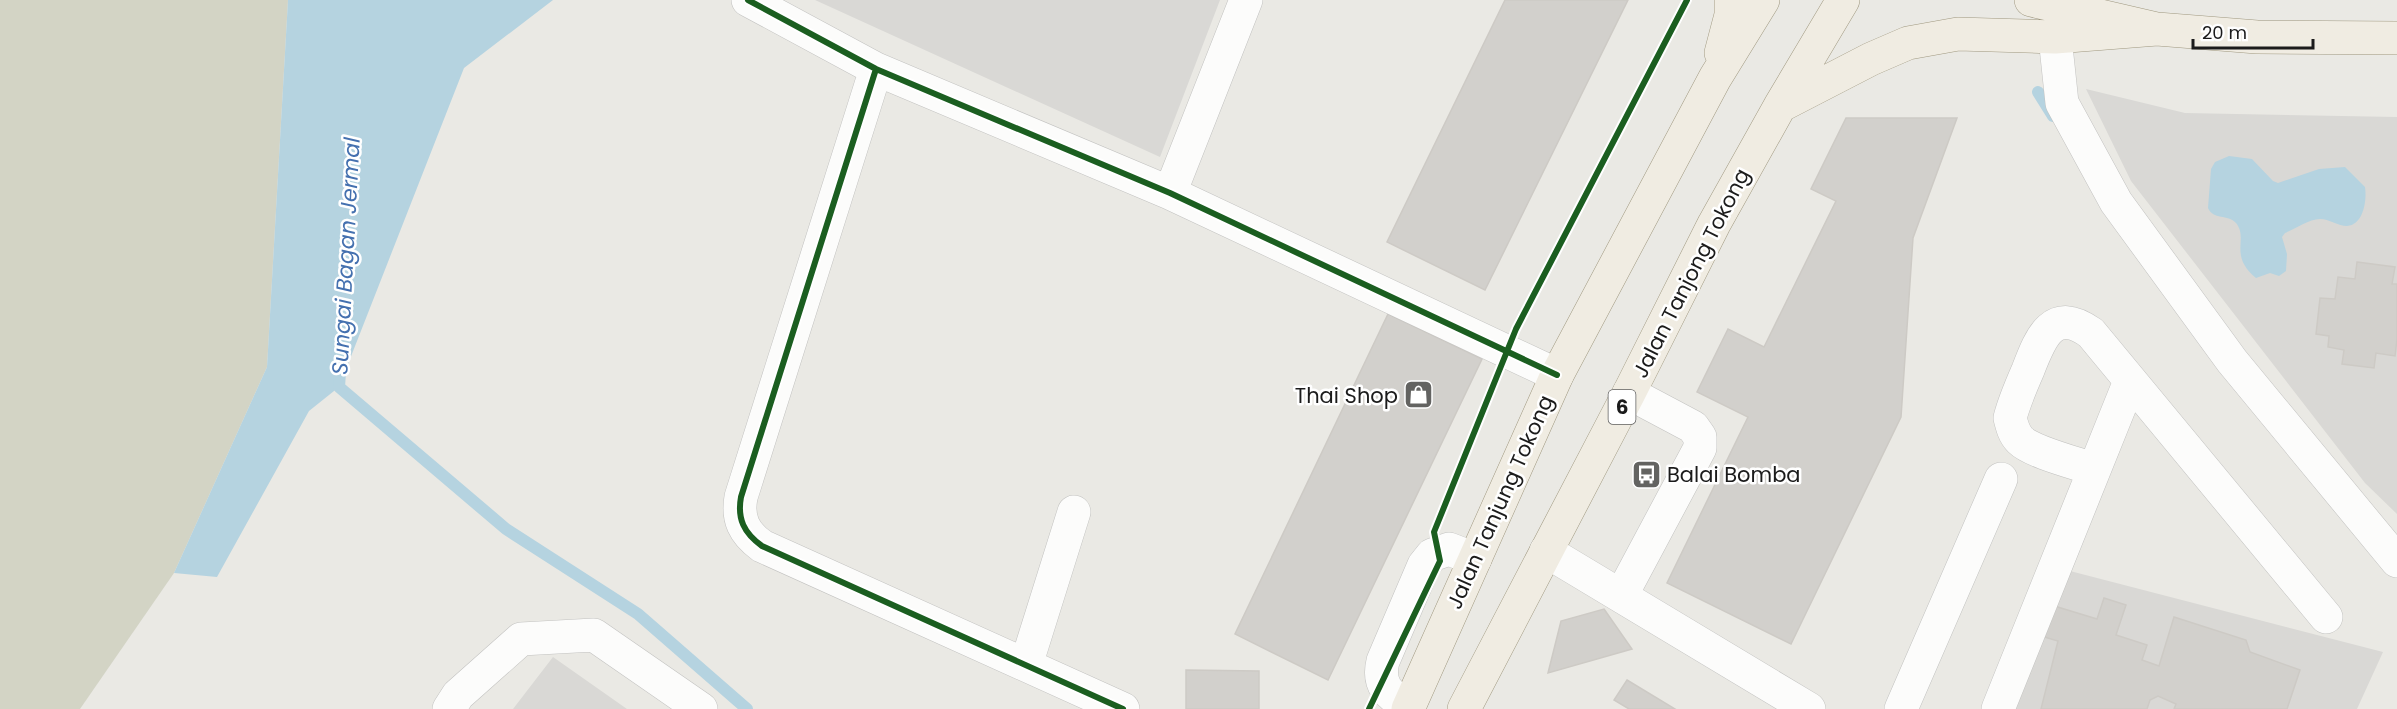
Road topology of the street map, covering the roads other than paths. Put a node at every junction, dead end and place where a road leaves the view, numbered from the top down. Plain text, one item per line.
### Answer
1 (748, 0) edge
2 (1246, 0) edge
3 (1731, 0) edge
4 (1763, 0) edge
5 (1843, 0) edge
6 (2031, 0) edge
7 (2157, 29) junction
8 (2055, 37) junction
9 (2397, 38) edge
10 (876, 69) junction
11 (1715, 78) junction
12 (1780, 106) junction
13 (1170, 194) junction
14 (1557, 375) junction
15 (2130, 381) junction
16 (1629, 393) junction
17 (2093, 469) junction
18 (2001, 479) dead end
19 (1074, 512) dead end
20 (1546, 551) junction
21 (1475, 559) junction
22 (2397, 561) edge
23 (1621, 596) junction
24 (2326, 617) dead end
25 (1026, 665) junction
26 (1409, 707) edge
27 (449, 709) edge
28 (701, 709) edge
29 (1123, 709) edge
30 (1464, 709) edge
31 (1809, 709) edge
32 (1901, 709) edge
33 (1998, 709) edge

1 - 10 street
2 - 13 street
3 - 11 main road
4 - 11 main road
5 - 12 main road, Jalan Tanjong Tokong / 6
6 - 7 main road
7 - 8 main road
7 - 9 main road
8 - 12 main road
8 - 22 street
10 - 13 street
10 - 25 street
11 - 14 main road, Jalan Tanjung Tokong
12 - 16 main road, Jalan Tanjong Tokong / 6
13 - 14 street
14 - 21 main road, Jalan Tanjung Tokong
15 - 17 street
15 - 17 street
15 - 24 street
16 - 20 main road, Jalan Tanjong Tokong / 6
16 - 23 street
17 - 33 street
18 - 32 street
19 - 25 street
20 - 23 street
20 - 30 main road, Jalan Tanjong Tokong / 6
21 - 26 main road, Jalan Tanjung Tokong
21 - 26 street
23 - 31 street
25 - 29 street
27 - 28 street

